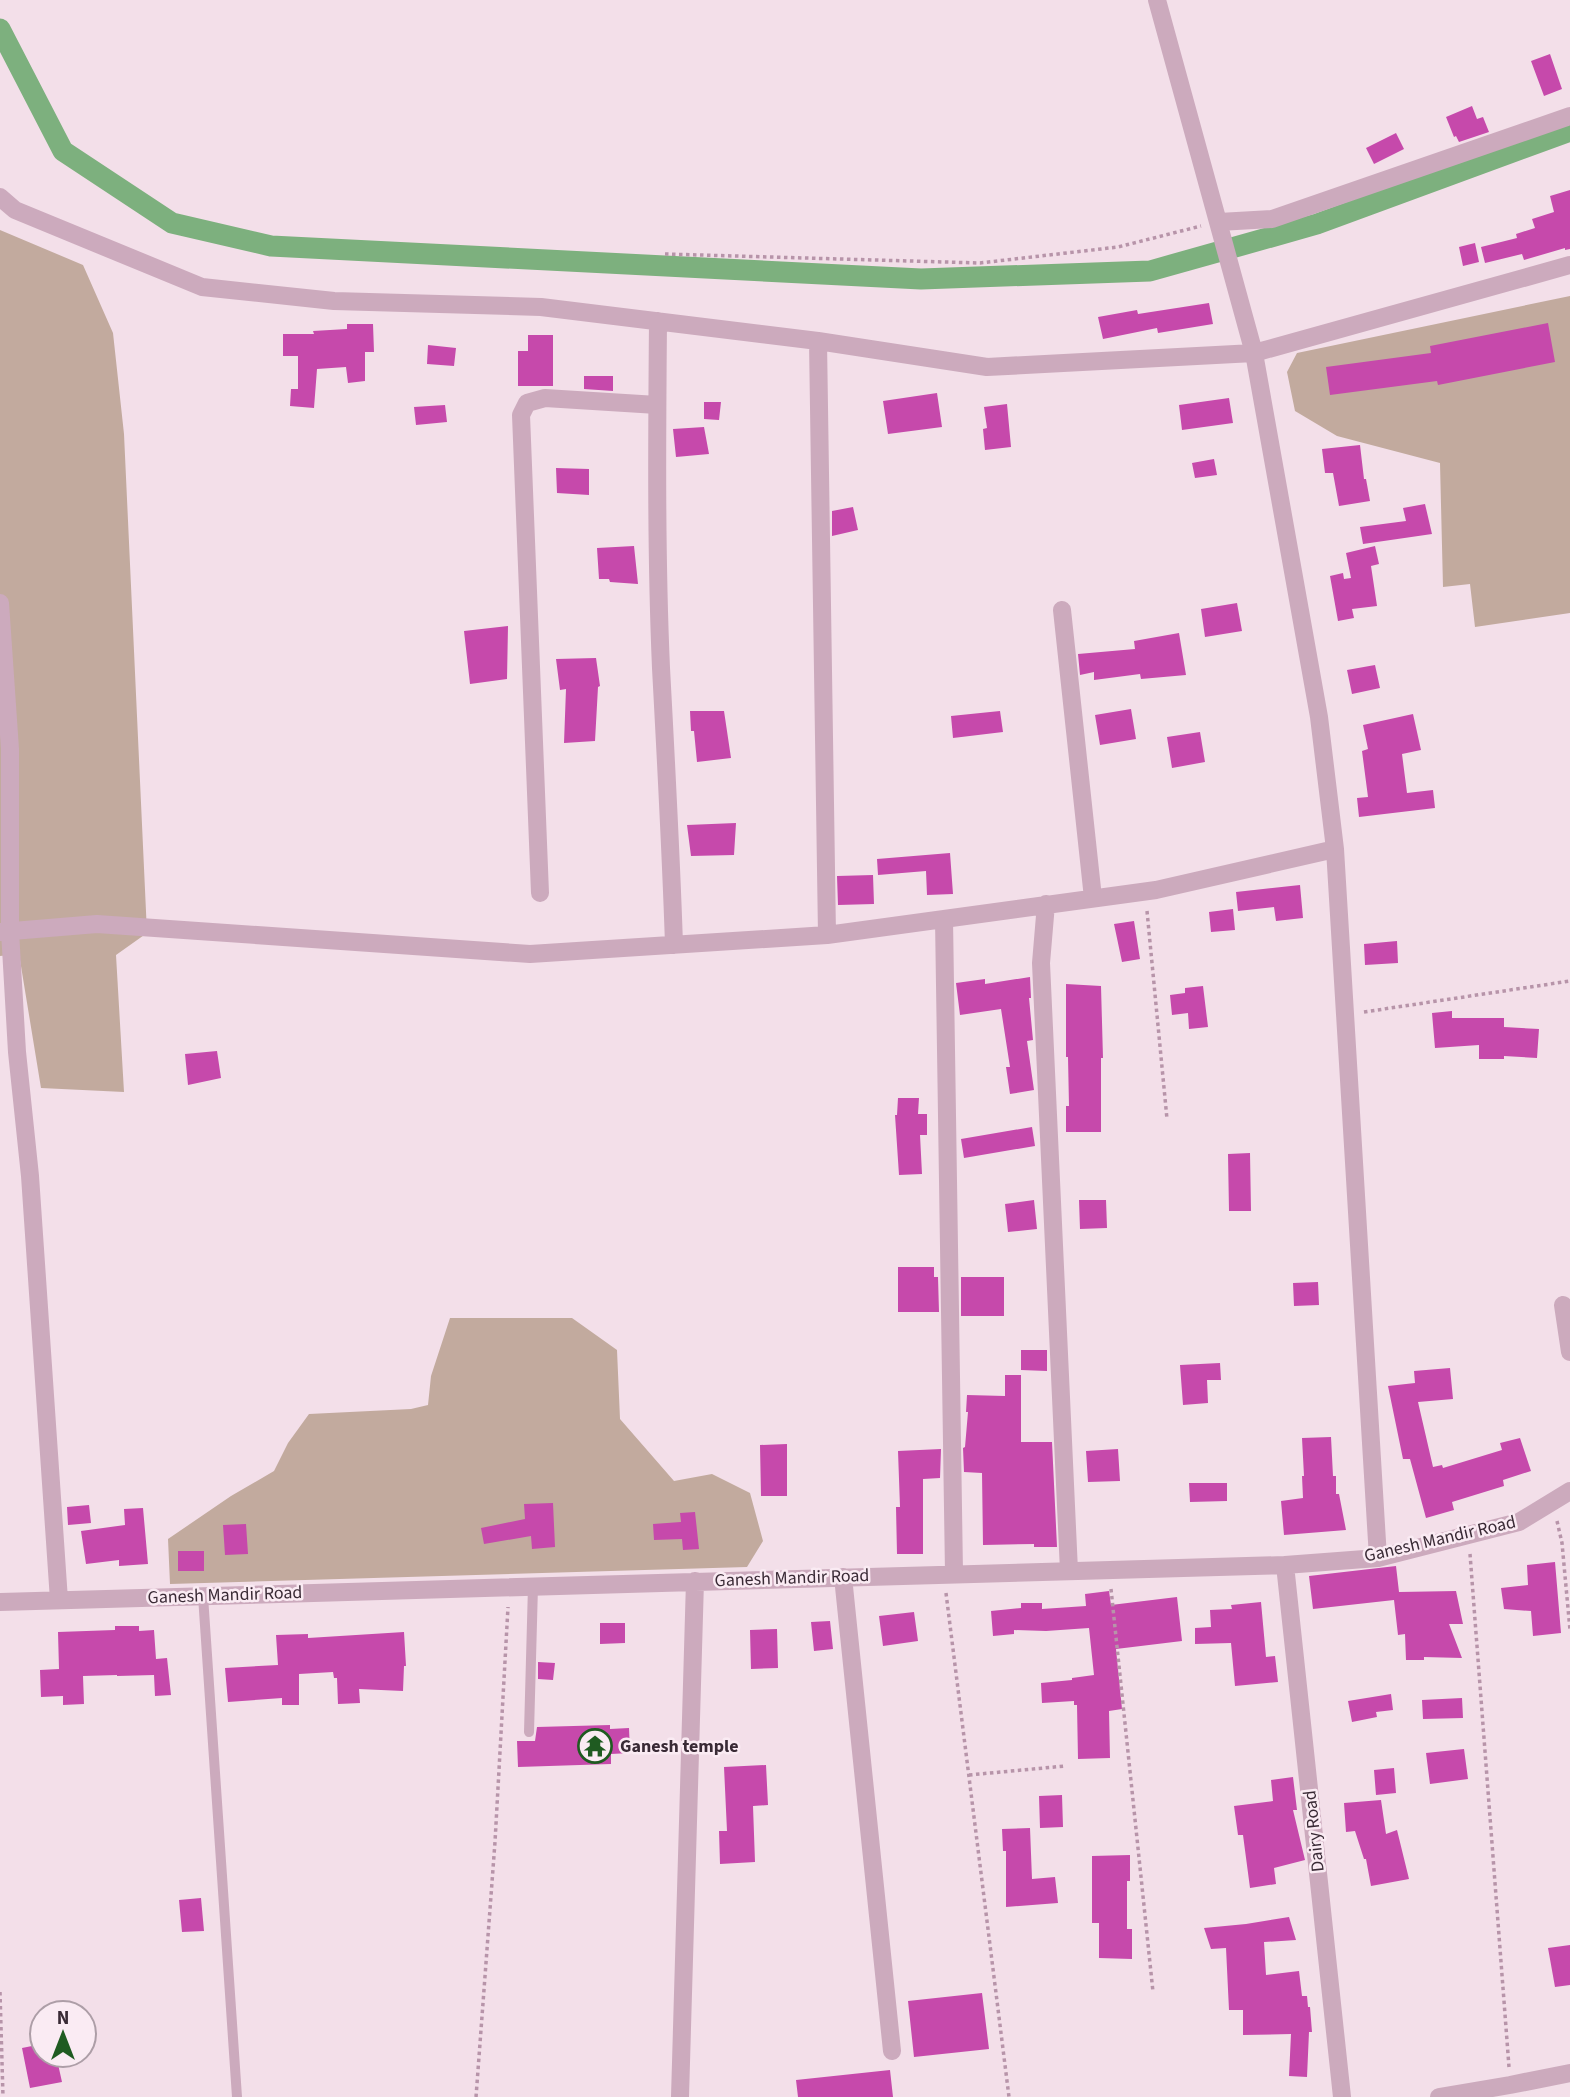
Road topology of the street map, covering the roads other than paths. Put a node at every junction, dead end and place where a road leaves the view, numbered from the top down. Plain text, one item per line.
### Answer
1 (1157, 0) edge
2 (1570, 116) edge
3 (0, 197) edge
4 (1220, 228) junction
5 (1570, 265) edge
6 (658, 321) junction
7 (818, 341) junction
8 (1254, 353) junction
9 (656, 405) junction
10 (0, 603) edge
11 (1062, 610) dead end
12 (1335, 849) junction
13 (541, 893) dead end
14 (1093, 898) junction
15 (1046, 904) junction
16 (944, 919) junction
17 (5, 932) edge
18 (828, 935) junction
19 (674, 945) junction
20 (1563, 1305) dead end
21 (1570, 1352) edge
22 (1570, 1491) edge
23 (1378, 1558) junction
24 (1286, 1565) junction
25 (1069, 1571) junction
26 (949, 1573) junction
27 (843, 1577) junction
28 (695, 1581) junction
29 (533, 1586) junction
30 (203, 1596) junction
31 (59, 1600) junction
32 (0, 1602) edge
33 (529, 1732) dead end
34 (892, 2051) dead end
35 (1570, 2073) edge
36 (237, 2097) edge
37 (680, 2097) edge
38 (1342, 2097) edge
39 (1439, 2097) edge

1 - 4 street
2 - 4 street
3 - 6 street
4 - 8 street
5 - 8 street
6 - 7 street
6 - 9 street
7 - 8 street
7 - 18 street
8 - 12 street
9 - 13 street
9 - 19 street
10 - 17 street
11 - 14 street
12 - 14 street
12 - 23 street
14 - 15 street
15 - 16 street
15 - 25 street
16 - 18 street
16 - 26 street
17 - 19 street
17 - 31 street
18 - 19 street
20 - 21 street
22 - 23 street, Ganesh Mandir Road
23 - 24 street, Ganesh Mandir Road
24 - 25 street, Ganesh Mandir Road
24 - 38 street, Dairy Road
25 - 26 street, Ganesh Mandir Road
26 - 27 street, Ganesh Mandir Road
27 - 28 street, Ganesh Mandir Road
27 - 34 street
28 - 29 street, Ganesh Mandir Road
28 - 37 street
29 - 30 street, Ganesh Mandir Road
29 - 33 lane
30 - 31 street, Ganesh Mandir Road
30 - 36 lane
31 - 32 street, Ganesh Mandir Road
35 - 39 street

